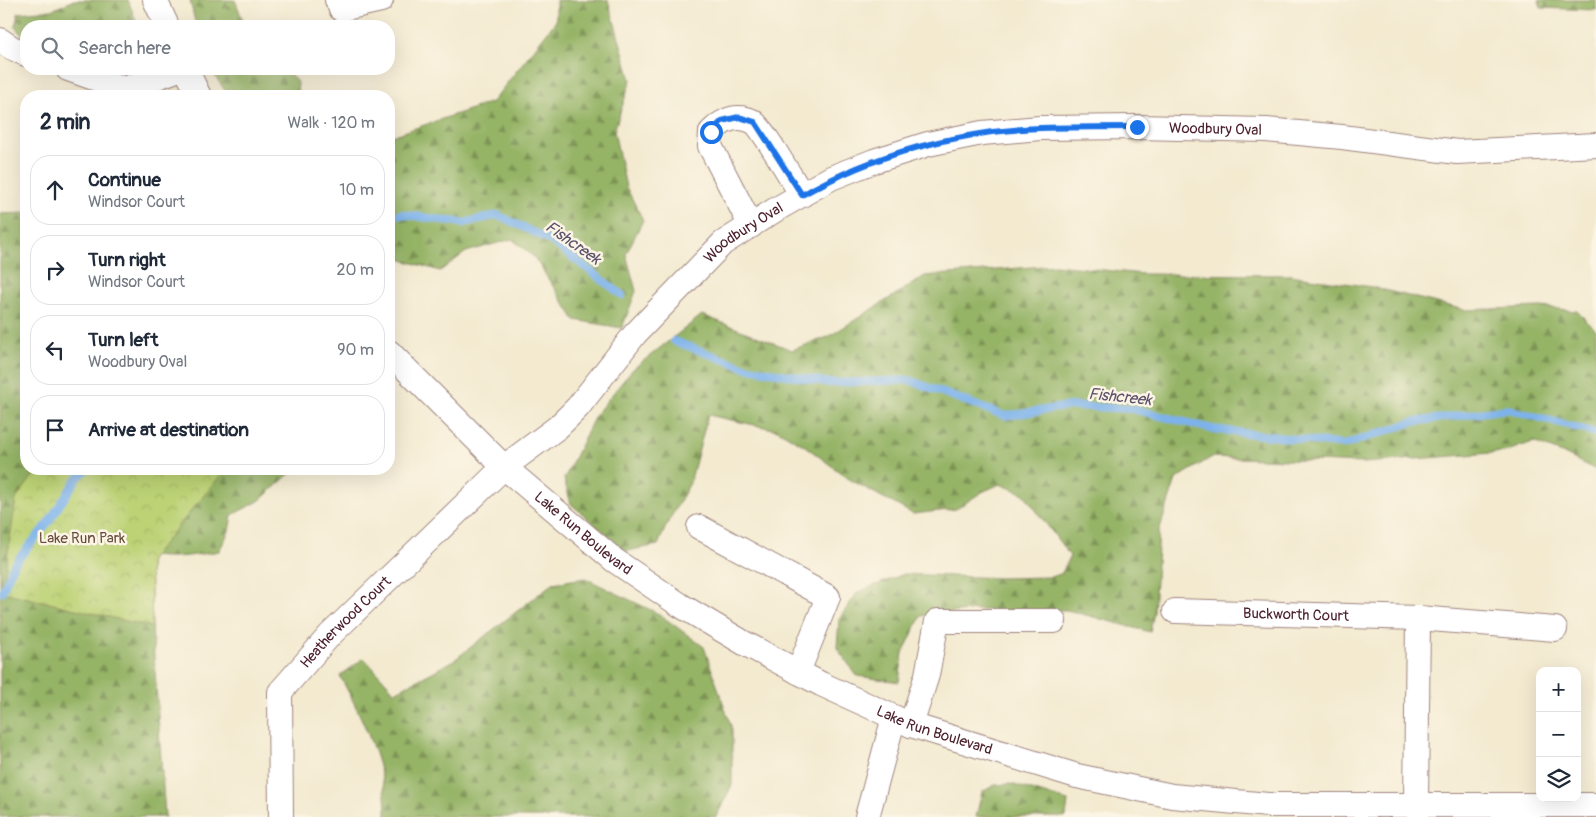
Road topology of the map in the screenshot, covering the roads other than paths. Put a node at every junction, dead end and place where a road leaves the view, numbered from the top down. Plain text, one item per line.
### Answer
1 (155, 0) edge
2 (337, 0) edge
3 (381, 0) edge
4 (164, 20) edge
5 (0, 40) edge
6 (20, 51) edge
7 (85, 75) edge
8 (163, 75) edge
9 (189, 75) edge
10 (196, 90) edge
11 (1596, 145) edge
12 (802, 195) junction
13 (752, 226) junction
14 (395, 358) edge
15 (504, 467) junction
16 (699, 527) dead end
17 (1175, 611) dead end
18 (1418, 618) junction
19 (1054, 621) dead end
20 (1555, 629) dead end
21 (798, 672) junction
22 (903, 721) junction
23 (1416, 804) junction
24 (1596, 805) edge
25 (1192, 807) edge
26 (281, 817) edge
27 (867, 817) edge

1 - 4 street
2 - 3 street
5 - 6 street
7 - 8 street
9 - 10 street
11 - 12 street, Woodbury Oval
12 - 13 street, Woodbury Oval
12 - 13 street
13 - 15 street, Woodbury Oval
14 - 15 street, Lake Run Boulevard
15 - 21 street, Lake Run Boulevard
15 - 26 street, Heatherwood Court
16 - 21 street
17 - 18 street, Buckworth Court
18 - 20 street, Buckworth Court
18 - 23 street
19 - 22 street
21 - 22 street, Lake Run Boulevard
22 - 25 street, Lake Run Boulevard
22 - 27 street
23 - 24 street, Lake Run Boulevard
23 - 25 street, Lake Run Boulevard

